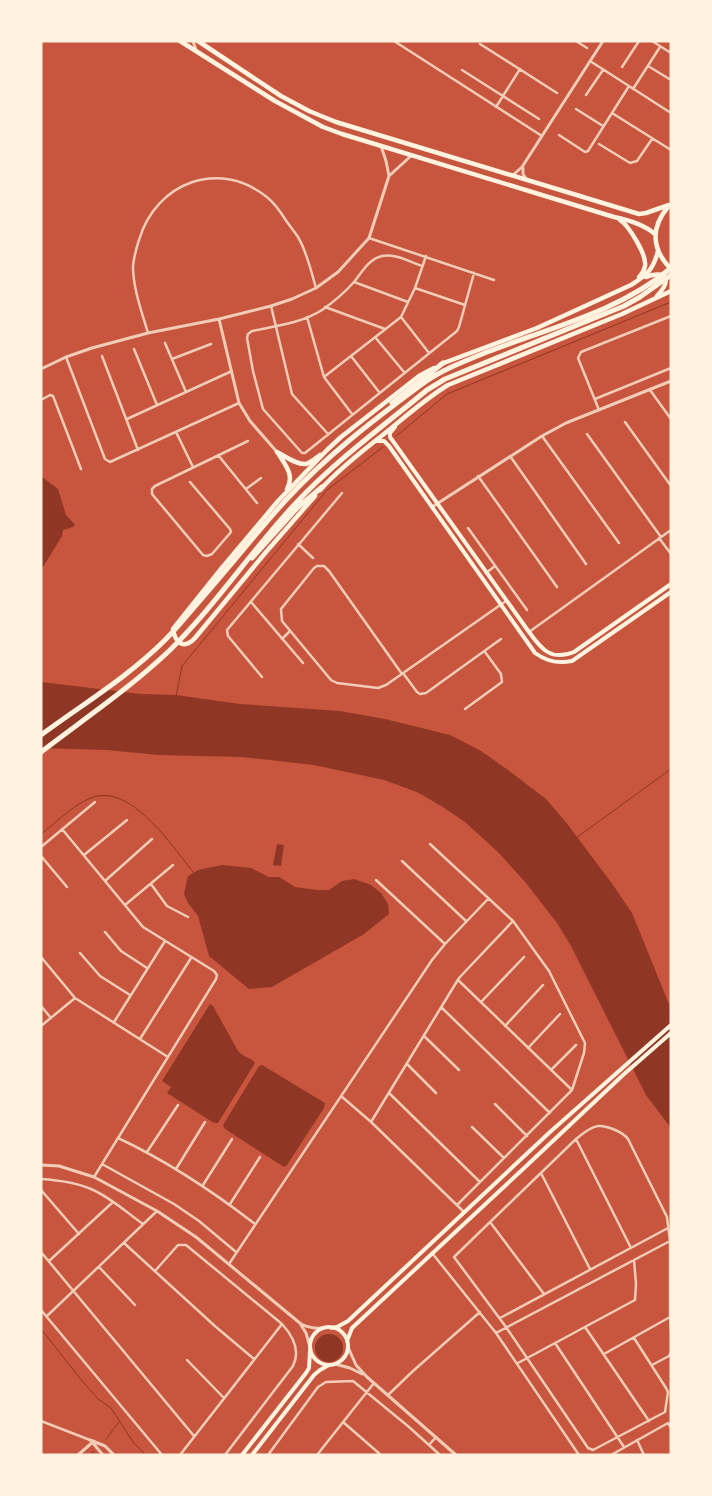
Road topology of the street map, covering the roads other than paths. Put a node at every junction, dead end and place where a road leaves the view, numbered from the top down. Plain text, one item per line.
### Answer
1 (180, 41) edge
2 (193, 41) edge
3 (198, 41) edge
4 (204, 41) edge
5 (394, 41) edge
6 (576, 41) edge
7 (603, 41) edge
8 (639, 41) edge
9 (652, 41) edge
10 (480, 44) dead end
11 (660, 47) junction
12 (587, 48) dead end
13 (196, 50) junction
14 (214, 52) junction
15 (671, 53) edge
16 (590, 61) junction
17 (648, 66) junction
18 (622, 67) dead end
19 (520, 69) junction
20 (462, 70) dead end
21 (603, 70) junction
22 (671, 80) edge
23 (629, 86) junction
24 (633, 89) junction
25 (557, 93) dead end
26 (503, 96) junction
27 (586, 96) dead end
28 (496, 107) junction
29 (576, 109) dead end
30 (612, 113) junction
31 (671, 113) edge
32 (540, 120) dead end
33 (604, 126) junction
34 (559, 135) dead end
35 (542, 136) junction
36 (652, 139) junction
37 (599, 144) dead end
38 (380, 146) junction
39 (671, 150) edge
40 (412, 155) junction
41 (522, 167) junction
42 (512, 175) junction
43 (389, 176) junction
44 (528, 181) junction
45 (670, 205) edge
46 (614, 217) junction
47 (655, 234) junction
48 (369, 238) junction
49 (658, 251) junction
50 (426, 256) junction
51 (422, 266) junction
52 (671, 268) edge
53 (474, 273) junction
54 (671, 275) edge
55 (642, 278) junction
56 (494, 280) dead end
57 (354, 282) junction
58 (631, 285) junction
59 (316, 288) junction
60 (415, 288) junction
61 (671, 291) edge
62 (655, 298) junction
63 (408, 302) junction
64 (466, 305) junction
65 (271, 306) junction
66 (325, 307) junction
67 (401, 316) junction
68 (671, 316) edge
69 (308, 317) junction
70 (219, 319) junction
71 (574, 323) junction
72 (276, 326) junction
73 (385, 329) junction
74 (148, 333) junction
75 (375, 336) junction
76 (165, 343) dead end
77 (211, 344) dead end
78 (134, 349) dead end
79 (429, 353) junction
80 (102, 356) dead end
81 (350, 356) junction
82 (66, 357) junction
83 (172, 359) junction
84 (443, 363) junction
85 (41, 368) edge
86 (671, 368) edge
87 (232, 371) junction
88 (404, 372) junction
89 (324, 377) junction
90 (671, 381) edge
91 (650, 390) junction
92 (186, 392) junction
93 (379, 393) junction
94 (595, 399) junction
95 (41, 400) edge
96 (239, 403) junction
97 (156, 405) junction
98 (599, 410) junction
99 (352, 414) junction
100 (405, 416) junction
101 (126, 419) junction
102 (671, 419) edge
103 (372, 422) junction
104 (625, 422) dead end
105 (176, 432) junction
106 (328, 434) junction
107 (586, 434) dead end
108 (542, 436) junction
109 (248, 441) dead end
110 (375, 441) junction
111 (138, 450) junction
112 (327, 450) junction
113 (277, 452) junction
114 (218, 455) junction
115 (510, 456) junction
116 (193, 467) junction
117 (81, 469) dead end
118 (478, 476) junction
119 (261, 478) dead end
120 (190, 482) dead end
121 (671, 486) edge
122 (322, 487) junction
123 (246, 489) junction
124 (342, 493) dead end
125 (278, 501) junction
126 (257, 503) dead end
127 (437, 503) junction
128 (432, 507) junction
129 (468, 528) dead end
130 (671, 530) edge
131 (660, 538) junction
132 (298, 544) junction
133 (619, 544) dead end
134 (671, 554) edge
135 (314, 558) dead end
136 (586, 564) dead end
137 (495, 566) junction
138 (239, 570) junction
139 (486, 573) junction
140 (671, 584) edge
141 (557, 587) dead end
142 (671, 592) edge
143 (506, 601) junction
144 (251, 602) junction
145 (501, 604) junction
146 (527, 610) dead end
147 (290, 631) junction
148 (529, 632) junction
149 (282, 639) junction
150 (501, 640) dead end
151 (485, 651) junction
152 (303, 663) dead end
153 (402, 674) junction
154 (262, 677) dead end
155 (465, 709) dead end
156 (41, 735) edge
157 (41, 752) edge
158 (95, 802) dead end
159 (127, 820) dead end
160 (62, 829) junction
161 (152, 839) dead end
162 (430, 844) dead end
163 (41, 846) edge
164 (84, 855) junction
165 (41, 856) edge
166 (402, 861) dead end
167 (173, 865) dead end
168 (376, 880) dead end
169 (105, 881) junction
170 (151, 884) junction
171 (67, 887) dead end
172 (488, 899) junction
173 (125, 905) junction
174 (188, 917) dead end
175 (466, 921) junction
176 (513, 921) junction
177 (105, 932) dead end
178 (165, 940) junction
179 (444, 944) junction
180 (80, 953) dead end
181 (41, 957) edge
182 (524, 957) dead end
183 (192, 958) junction
184 (148, 968) junction
185 (458, 980) junction
186 (543, 985) dead end
187 (131, 995) junction
188 (75, 998) junction
189 (481, 1002) junction
190 (41, 1006) edge
191 (441, 1007) junction
192 (560, 1014) dead end
193 (51, 1018) junction
194 (114, 1022) junction
195 (671, 1025) edge
196 (41, 1026) edge
197 (505, 1026) junction
198 (671, 1033) edge
199 (424, 1036) junction
200 (140, 1039) junction
201 (576, 1045) dead end
202 (528, 1048) junction
203 (168, 1057) junction
204 (407, 1064) junction
205 (458, 1070) dead end
206 (552, 1070) junction
207 (572, 1090) junction
208 (389, 1093) junction
209 (436, 1093) dead end
210 (341, 1096) junction
211 (495, 1104) dead end
212 (178, 1105) dead end
213 (550, 1113) junction
214 (205, 1122) dead end
215 (371, 1122) junction
216 (472, 1127) dead end
217 (527, 1136) junction
218 (118, 1138) junction
219 (232, 1139) dead end
220 (576, 1139) junction
221 (147, 1152) junction
222 (260, 1157) dead end
223 (504, 1158) junction
224 (102, 1164) junction
225 (41, 1165) edge
226 (176, 1169) junction
227 (541, 1173) junction
228 (94, 1177) junction
229 (41, 1179) edge
230 (480, 1182) junction
231 (203, 1186) junction
232 (41, 1190) edge
233 (113, 1202) junction
234 (230, 1204) junction
235 (457, 1205) junction
236 (157, 1211) junction
237 (465, 1213) junction
238 (490, 1222) junction
239 (143, 1224) junction
240 (255, 1224) junction
241 (668, 1228) junction
242 (79, 1234) junction
243 (670, 1241) edge
244 (124, 1242) junction
245 (631, 1248) junction
246 (41, 1252) edge
247 (236, 1252) junction
248 (432, 1253) junction
249 (634, 1260) junction
250 (49, 1262) junction
251 (228, 1265) junction
252 (99, 1267) junction
253 (590, 1269) junction
254 (155, 1271) junction
255 (73, 1292) junction
256 (544, 1294) junction
257 (135, 1304) dead end
258 (41, 1310) edge
259 (480, 1312) junction
260 (47, 1316) junction
261 (670, 1317) edge
262 (500, 1318) junction
263 (282, 1324) junction
264 (301, 1324) junction
265 (506, 1327) junction
266 (586, 1327) junction
267 (324, 1328) junction
268 (331, 1328) junction
269 (671, 1331) edge
270 (496, 1332) junction
271 (634, 1338) junction
272 (347, 1341) junction
273 (555, 1343) junction
274 (348, 1347) junction
275 (310, 1348) junction
276 (671, 1352) edge
277 (604, 1354) junction
278 (526, 1358) junction
279 (254, 1359) junction
280 (187, 1360) dead end
281 (517, 1363) junction
282 (335, 1364) junction
283 (329, 1365) junction
284 (652, 1366) junction
285 (367, 1378) junction
286 (374, 1383) junction
287 (367, 1392) junction
288 (388, 1395) junction
289 (224, 1398) junction
290 (41, 1421) edge
291 (648, 1421) junction
292 (343, 1422) junction
293 (671, 1428) edge
294 (194, 1436) junction
295 (436, 1437) junction
296 (618, 1437) junction
297 (637, 1440) junction
298 (92, 1442) junction
299 (429, 1445) junction
300 (624, 1447) junction
301 (270, 1454) edge
302 (78, 1455) edge
303 (103, 1455) edge
304 (114, 1455) edge
305 (162, 1455) edge
306 (180, 1455) edge
307 (225, 1455) edge
308 (242, 1455) edge
309 (252, 1455) edge
310 (317, 1455) edge
311 (381, 1455) edge
312 (440, 1455) edge
313 (456, 1455) edge
314 (579, 1455) edge
315 (610, 1455) edge
316 (644, 1455) edge

1 - 13 main road
2 - 13 street
3 - 14 main road
4 - 14 main road
5 - 28 street
6 - 12 street
7 - 16 street
8 - 18 street
9 - 11 street
10 - 19 street
11 - 15 street
11 - 17 street
13 - 38 main road
14 - 42 main road
16 - 21 street
16 - 35 street
17 - 22 street
17 - 24 street
19 - 25 street
19 - 26 street
20 - 26 street
21 - 23 street
21 - 27 street
23 - 24 street
23 - 30 street
24 - 31 street
26 - 28 street
26 - 32 street
28 - 35 street
29 - 33 street
30 - 33 street
30 - 36 street
33 - 34 street
35 - 41 street
36 - 37 street
36 - 39 street
38 - 40 main road
38 - 43 street
40 - 43 street
40 - 46 main road
41 - 42 street
41 - 44 street
42 - 44 main road
43 - 48 street
44 - 45 main road
45 - 47 main road
46 - 47 main road
46 - 58 main road
47 - 49 main road
48 - 50 street
48 - 59 street
49 - 52 main road
49 - 55 main road
50 - 51 street
50 - 53 street
51 - 57 street
51 - 60 street
52 - 71 highway
53 - 56 street
53 - 64 street
54 - 71 highway
55 - 58 main road
55 - 62 main road
57 - 63 street
57 - 66 street
58 - 84 main road
59 - 65 street
59 - 74 street
60 - 63 street
60 - 64 street
61 - 62 main road
62 - 100 main road
63 - 67 street
64 - 79 street
65 - 70 street
65 - 72 street
66 - 69 street
66 - 73 street
67 - 73 street
67 - 79 street
68 - 94 street
69 - 72 street
69 - 89 street
70 - 74 street
70 - 87 street
71 - 103 highway
71 - 138 highway
72 - 106 street
72 - 106 street
73 - 75 street
74 - 82 street
75 - 81 street
75 - 88 street
76 - 83 street
77 - 83 street
78 - 97 street
79 - 88 street
80 - 101 street
81 - 89 street
81 - 93 street
82 - 85 street
82 - 111 street
83 - 92 street
84 - 103 highway
84 - 112 main road
86 - 94 street
87 - 92 street
87 - 96 street
88 - 93 street
89 - 99 street
90 - 91 street
91 - 98 street
91 - 102 street
92 - 97 street
93 - 99 street
94 - 98 street
95 - 117 street
96 - 105 street
96 - 113 street
97 - 101 street
98 - 108 street
99 - 106 street
100 - 110 main road
100 - 127 main road
101 - 111 street
103 - 156 highway
104 - 121 street
105 - 111 street
105 - 116 street
107 - 131 street
108 - 115 street
108 - 133 street
109 - 114 street
110 - 122 main road
110 - 128 main road
112 - 113 main road
112 - 125 main road
113 - 125 main road
114 - 116 street
114 - 123 street
115 - 118 street
115 - 136 street
116 - 120 street
118 - 127 street
118 - 141 street
119 - 123 street
122 - 125 main road
122 - 138 highway
123 - 126 street
124 - 132 street
127 - 128 street
127 - 139 main road
128 - 145 main road
129 - 137 street
130 - 131 street
131 - 134 street
131 - 148 street
132 - 135 street
132 - 144 street
137 - 139 street
137 - 146 street
138 - 157 highway
139 - 143 main road
140 - 148 main road
142 - 145 main road
143 - 145 street
143 - 148 main road
144 - 149 street
144 - 154 street
145 - 153 street
147 - 149 street
147 - 153 street
147 - 153 street
149 - 152 street
150 - 151 street
151 - 153 street
151 - 155 street
158 - 160 street
159 - 164 street
160 - 163 street
160 - 164 street
161 - 169 street
162 - 172 street
164 - 169 street
165 - 171 street
166 - 175 street
167 - 170 street
168 - 179 street
169 - 173 street
170 - 173 street
170 - 174 street
172 - 175 street
172 - 176 street
173 - 178 street
175 - 179 street
176 - 185 street
176 - 207 street
177 - 184 street
178 - 183 street
178 - 184 street
179 - 210 street
180 - 187 street
181 - 188 street
182 - 189 street
183 - 200 street
183 - 203 street
184 - 187 street
185 - 189 street
185 - 191 street
186 - 197 street
187 - 194 street
188 - 193 street
188 - 194 street
189 - 197 street
190 - 193 street
191 - 199 street
191 - 213 street
192 - 202 street
193 - 196 street
194 - 200 street
195 - 237 main road
197 - 202 street
198 - 248 main road
199 - 204 street
199 - 205 street
200 - 203 street
201 - 206 street
202 - 206 street
203 - 218 street
204 - 208 street
204 - 209 street
206 - 207 street
207 - 213 street
208 - 215 street
208 - 230 street
210 - 215 street
210 - 240 street
211 - 217 street
212 - 221 street
213 - 217 street
214 - 226 street
215 - 235 street
216 - 223 street
217 - 223 street
218 - 221 street
218 - 224 street
219 - 231 street
220 - 227 street
220 - 241 street
220 - 245 street
221 - 226 street
222 - 234 street
223 - 230 street
224 - 228 street
224 - 247 street
225 - 228 street
226 - 231 street
227 - 238 street
227 - 253 street
228 - 236 street
229 - 233 street
230 - 235 street
231 - 234 street
232 - 242 street
233 - 239 street
233 - 242 street
234 - 240 street
235 - 237 street
236 - 239 street
236 - 251 street
237 - 268 main road
238 - 256 street
238 - 262 street
239 - 244 street
240 - 247 street
241 - 243 street
241 - 245 street
242 - 250 street
243 - 249 street
243 - 261 street
244 - 252 street
244 - 254 street
245 - 253 street
246 - 250 street
247 - 251 street
248 - 259 street
248 - 272 main road
249 - 265 street
249 - 266 street
250 - 255 street
251 - 264 street
252 - 255 street
252 - 257 street
253 - 256 street
254 - 263 street
254 - 279 street
255 - 260 street
255 - 294 street
256 - 262 street
258 - 260 street
259 - 270 street
259 - 288 street
260 - 305 street
261 - 269 street
261 - 271 street
262 - 265 street
263 - 279 street
263 - 307 street
264 - 267 street
264 - 275 street
265 - 270 street
265 - 278 street
266 - 273 street
266 - 277 street
267 - 268 main road
267 - 275 main road
268 - 272 main road
270 - 281 street
271 - 277 street
271 - 284 street
272 - 274 main road
273 - 278 street
273 - 296 street
274 - 282 main road
274 - 285 street
275 - 283 main road
275 - 308 main road
276 - 284 street
277 - 291 street
278 - 281 street
278 - 296 street
279 - 289 street
280 - 289 street
281 - 314 street
282 - 283 main road
282 - 285 street
283 - 309 main road
284 - 291 street
285 - 286 street
286 - 287 street
286 - 288 street
287 - 292 street
287 - 299 street
287 - 301 street
288 - 295 street
289 - 294 street
290 - 298 street
291 - 296 street
292 - 310 street
292 - 311 street
293 - 297 street
294 - 306 street
295 - 299 street
295 - 313 street
296 - 300 street
297 - 300 street
297 - 316 street
298 - 302 street
298 - 303 street
298 - 304 street
299 - 312 street
300 - 315 street

